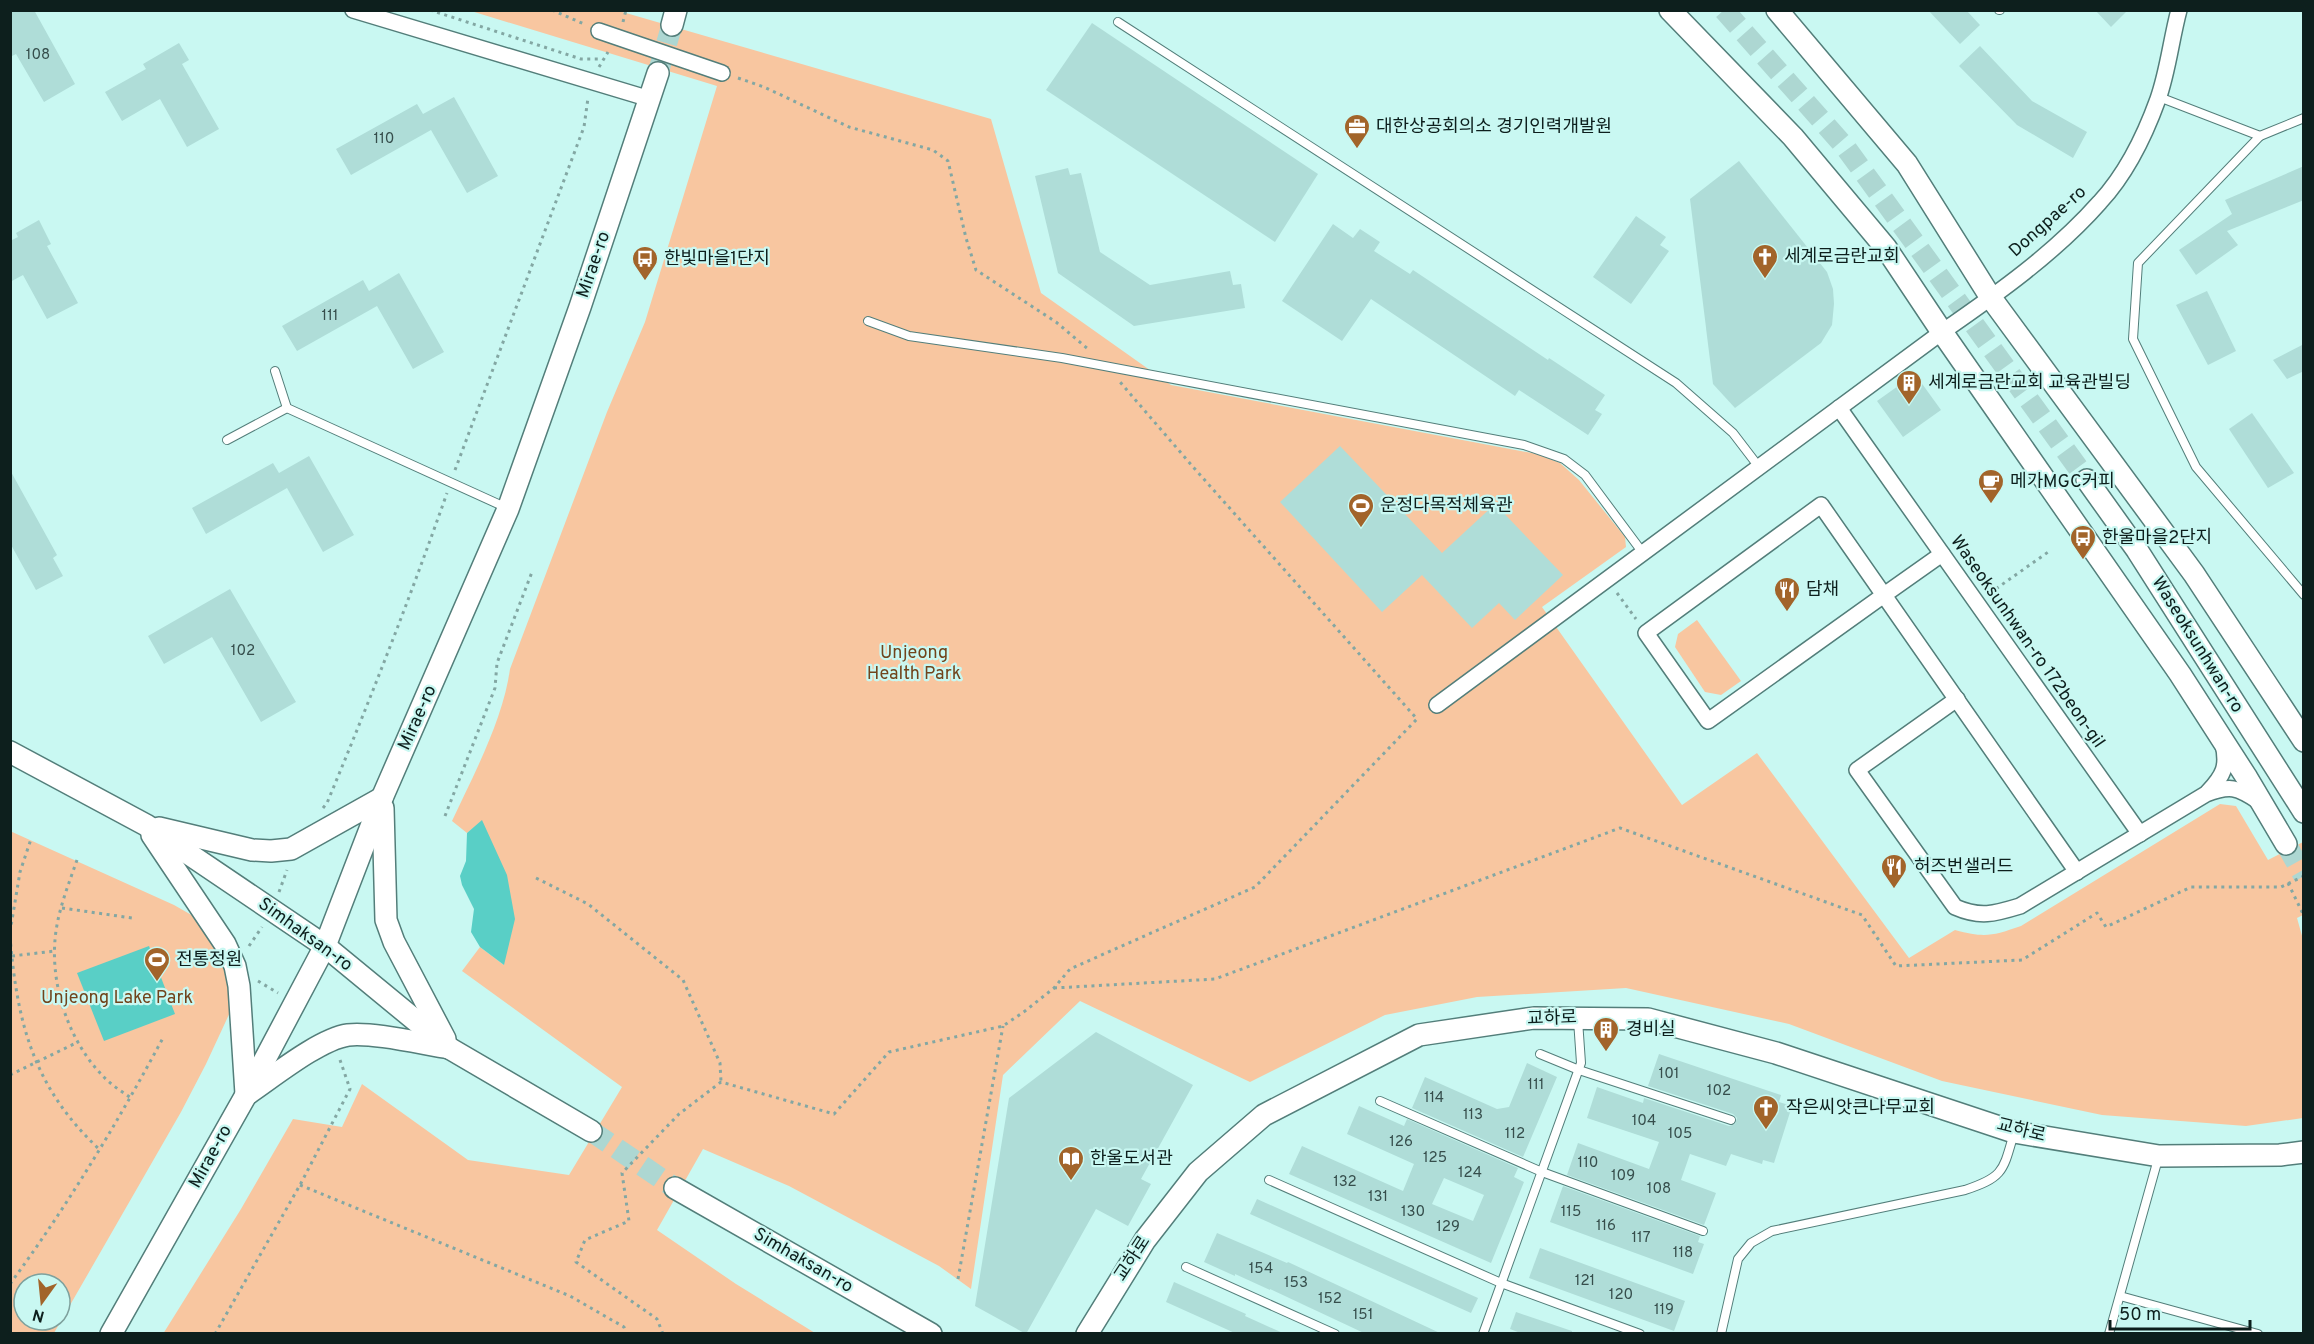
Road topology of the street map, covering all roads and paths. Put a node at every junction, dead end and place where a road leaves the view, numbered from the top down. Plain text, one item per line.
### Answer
1 (353, 10) edge
2 (430, 10) edge
3 (552, 10) edge
4 (1670, 10) edge
5 (1777, 10) edge
6 (2179, 10) edge
7 (1118, 22) dead end
8 (599, 31) joint
9 (658, 73) tunnel mouth
10 (722, 73) joint
11 (592, 82) junction
12 (2159, 97) junction
13 (650, 99) junction
14 (2304, 118) edge
15 (2260, 136) junction
16 (1991, 298) junction
17 (868, 321) dead end
18 (1941, 332) junction
19 (1107, 366) junction
20 (275, 371) dead end
21 (287, 408) junction
22 (1839, 408) junction
23 (227, 440) dead end
24 (1759, 467) junction
25 (2087, 480) tunnel mouth
26 (450, 482) junction
27 (508, 509) junction
28 (2051, 550) dead end
29 (1643, 553) junction
30 (1942, 554) junction
31 (532, 572) dead end
32 (1607, 580) junction
33 (1884, 595) junction
34 (2304, 595) edge
35 (1976, 603) junction
36 (1646, 633) junction
37 (1957, 699) junction
38 (1437, 705) dead end
39 (2223, 740) junction
40 (2304, 741) edge
41 (10, 752) edge
42 (2206, 794) junction
43 (382, 798) junction
44 (2262, 804) junction
45 (320, 811) dead end
46 (2304, 812) edge
47 (445, 816) dead end
48 (146, 825) junction
49 (2140, 834) junction
50 (31, 839) dead end
51 (2286, 844) tunnel mouth
52 (296, 846) junction
53 (77, 860) dead end
54 (2077, 872) junction
55 (2304, 876) edge
56 (536, 878) dead end
57 (2288, 883) junction
58 (62, 908) junction
59 (12, 911) edge
60 (272, 911) junction
61 (2304, 916) edge
62 (132, 918) dead end
63 (10, 934) edge
64 (325, 946) junction
65 (55, 951) junction
66 (12, 956) edge
67 (235, 967) junction
68 (1054, 988) junction
69 (295, 1004) junction
70 (1578, 1018) junction
71 (1003, 1026) junction
72 (164, 1036) dead end
73 (332, 1039) junction
74 (78, 1042) junction
75 (449, 1048) junction
76 (1540, 1054) dead end
77 (36, 1061) junction
78 (1579, 1070) junction
79 (10, 1075) edge
80 (721, 1083) junction
81 (246, 1095) junction
82 (131, 1098) junction
83 (1380, 1101) dead end
84 (1731, 1120) dead end
85 (591, 1131) tunnel mouth
86 (2014, 1132) junction
87 (99, 1149) junction
88 (2304, 1152) edge
89 (2159, 1156) junction
90 (1542, 1172) junction
91 (1269, 1180) dead end
92 (300, 1185) junction
93 (675, 1188) tunnel mouth
94 (1703, 1231) dead end
95 (1186, 1266) dead end
96 (958, 1279) dead end
97 (1501, 1283) junction
98 (10, 1284) edge
99 (2120, 1296) junction
100 (111, 1334) edge
101 (215, 1334) edge
102 (626, 1334) edge
103 (663, 1334) edge
104 (931, 1334) edge
105 (1088, 1334) edge
106 (1335, 1334) edge
107 (1483, 1334) edge
108 (1640, 1334) edge
109 (1721, 1334) edge
110 (2109, 1334) edge
111 (2258, 1334) edge

1 - 11 street
2 - 11 path
3 - 8 path
4 - 18 street
5 - 16 street
6 - 12 street, Dongpae-ro
7 - 24 lane
8 - 10 street
9 - 13 street, Mirae-ro
10 - 19 path
11 - 13 street
11 - 26 path
12 - 15 lane
12 - 16 street, Dongpae-ro
13 - 27 street, Mirae-ro
14 - 15 lane
15 - 34 lane
16 - 18 street, Dongpae-ro
16 - 40 street
17 - 19 lane
18 - 22 street
18 - 39 street
19 - 29 lane
19 - 68 path
20 - 21 lane
21 - 23 lane
21 - 26 lane
22 - 24 street
22 - 30 street, Waseoksunhwan-ro 172beon-gil
24 - 29 street
25 - 46 street, Waseoksunhwan-ro
26 - 27 lane
26 - 45 path
27 - 43 street, Mirae-ro
28 - 35 path
29 - 32 street
30 - 33 street
30 - 35 street, Waseoksunhwan-ro 172beon-gil
31 - 47 path
32 - 36 path
32 - 38 street
33 - 36 street
33 - 36 street
33 - 37 street
35 - 49 street, Waseoksunhwan-ro 172beon-gil
37 - 54 street
37 - 54 street
39 - 42 street
39 - 44 street
41 - 48 street, Simhaksan-ro
42 - 44 street
42 - 49 street
43 - 52 street
43 - 64 street, Mirae-ro
43 - 75 street
44 - 51 street
48 - 52 street
48 - 60 street, Simhaksan-ro
48 - 67 street
49 - 54 street
50 - 59 path
52 - 60 path
53 - 58 path
55 - 57 path
56 - 80 path
57 - 61 path
57 - 68 path
58 - 62 path
58 - 65 path
59 - 63 path
60 - 64 street, Simhaksan-ro
60 - 67 path
63 - 66 path
64 - 69 street, Mirae-ro
64 - 75 street, Simhaksan-ro
65 - 66 path
65 - 74 path
66 - 77 path
67 - 69 path
67 - 81 street
68 - 71 path
69 - 81 street, Mirae-ro
70 - 78 lane
70 - 86 street, 교하로
70 - 105 street, 교하로
71 - 80 path
71 - 96 path
72 - 82 path
73 - 75 street
73 - 81 street
73 - 92 path
74 - 77 path
74 - 82 path
75 - 85 street, Simhaksan-ro
76 - 78 lane
77 - 79 path
77 - 87 path
78 - 84 lane
78 - 90 lane
80 - 103 path
81 - 100 street, Mirae-ro
82 - 87 path
83 - 90 lane
86 - 89 street, 교하로
86 - 109 lane
87 - 98 path
88 - 89 street, 교하로
89 - 99 lane
90 - 94 lane
90 - 97 lane
91 - 97 lane
92 - 101 path
92 - 102 path
93 - 104 street, Simhaksan-ro
95 - 106 lane
97 - 107 lane
97 - 108 lane
99 - 110 lane
99 - 111 lane

